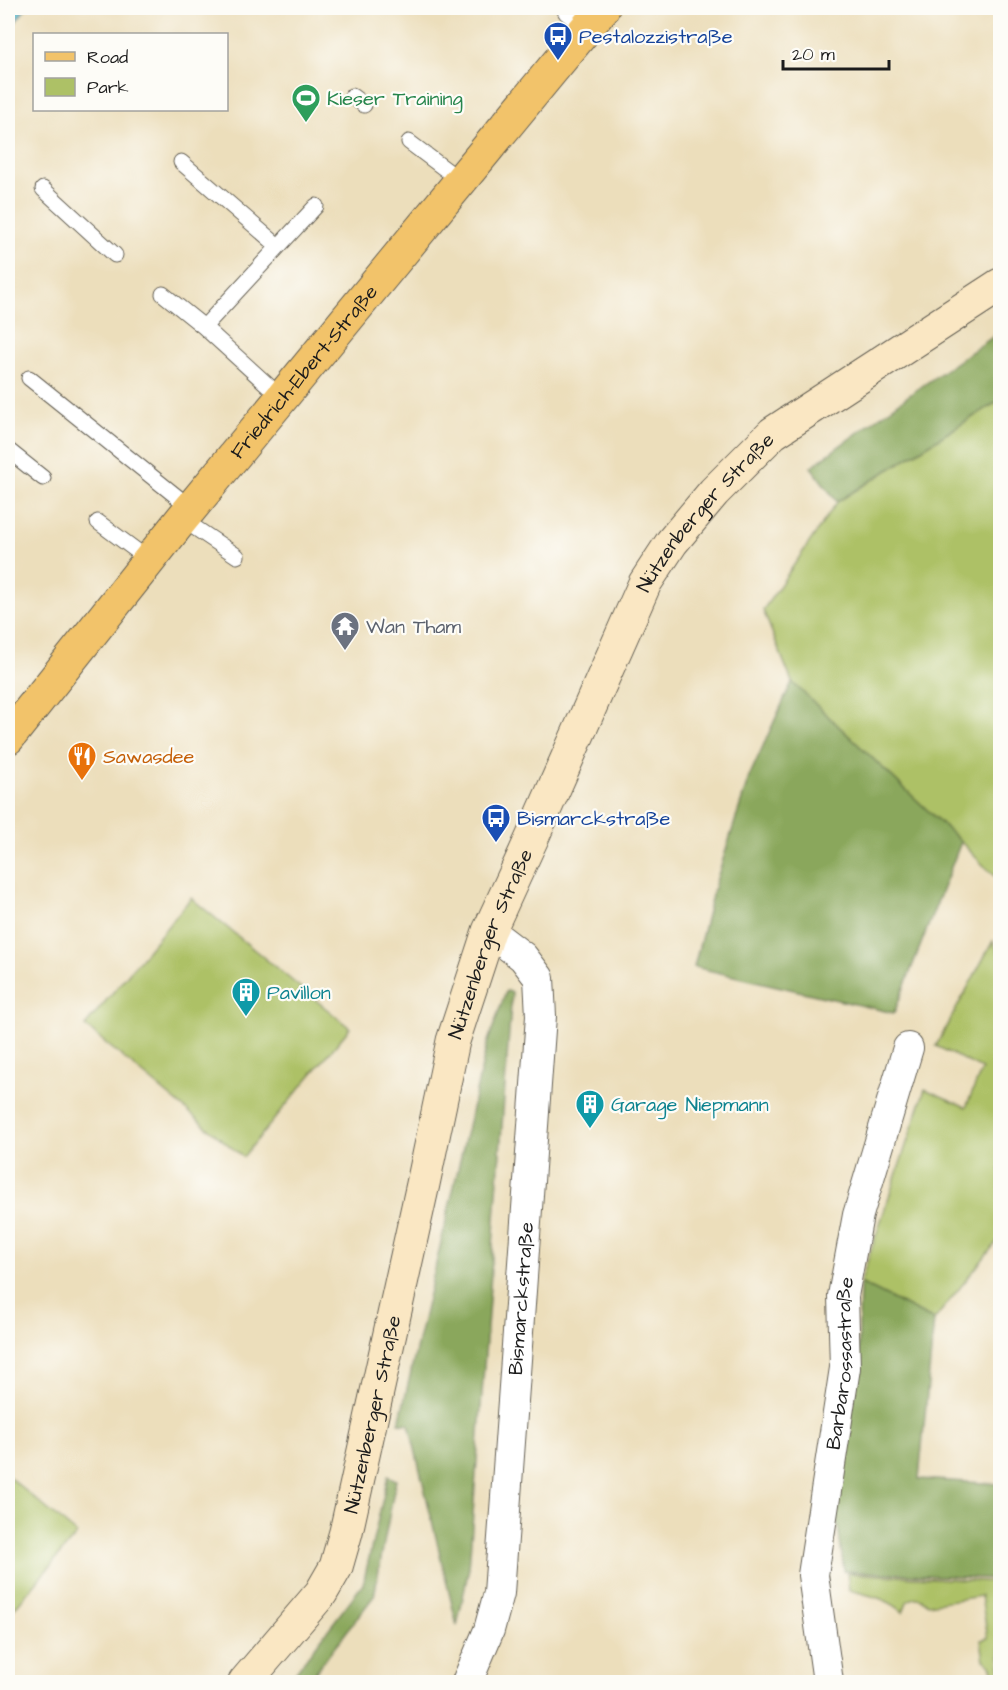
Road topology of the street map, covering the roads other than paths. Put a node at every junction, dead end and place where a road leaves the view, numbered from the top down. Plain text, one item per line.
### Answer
1 (589, 13) edge
2 (409, 142) dead end
3 (181, 162) dead end
4 (461, 181) junction
5 (43, 189) dead end
6 (316, 206) dead end
7 (278, 246) junction
8 (115, 255) dead end
9 (1000, 285) edge
10 (164, 294) dead end
11 (204, 327) junction
12 (29, 378) dead end
13 (282, 398) junction
14 (8, 450) edge
15 (43, 478) dead end
16 (187, 514) junction
17 (98, 522) dead end
18 (237, 556) dead end
19 (149, 560) junction
20 (8, 738) edge
21 (489, 931) junction
22 (908, 1048) dead end
23 (245, 1683) edge
24 (467, 1683) edge
25 (828, 1683) edge

1 - 4 main road, Friedrich-Ebert-Straße
2 - 4 lane
3 - 7 lane
4 - 13 main road, Friedrich-Ebert-Straße
5 - 8 lane
6 - 7 lane
7 - 11 lane
9 - 21 street, Nützenberger Straße
10 - 11 lane
11 - 13 lane
12 - 16 lane
13 - 16 main road, Friedrich-Ebert-Straße
14 - 15 lane
16 - 18 lane
16 - 19 main road, Friedrich-Ebert-Straße
17 - 19 lane
19 - 20 main road, Friedrich-Ebert-Straße
21 - 23 street, Nützenberger Straße
21 - 24 street, Bismarckstraße
22 - 25 street, Barbarossastraße

